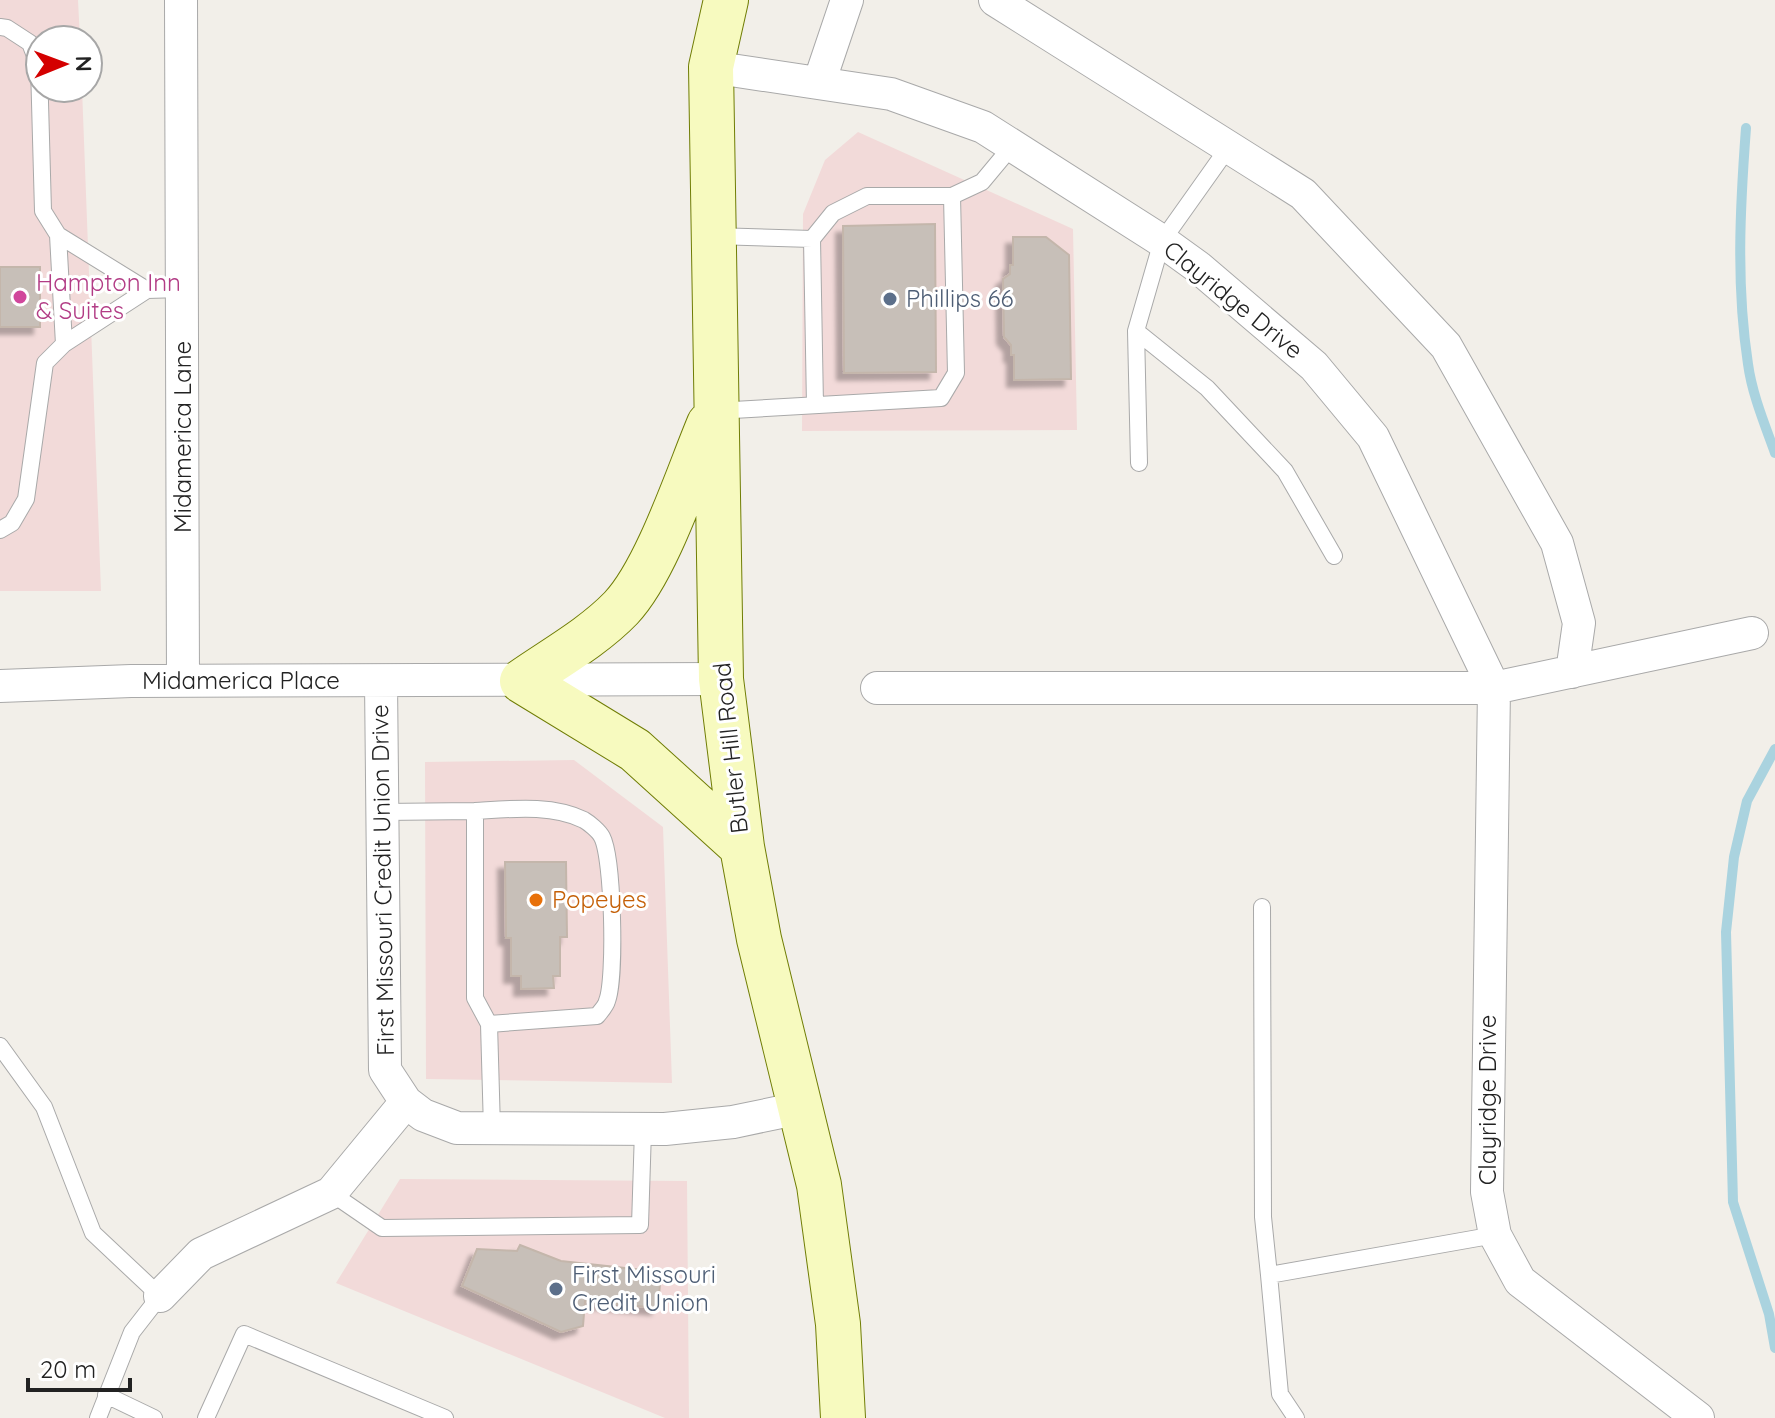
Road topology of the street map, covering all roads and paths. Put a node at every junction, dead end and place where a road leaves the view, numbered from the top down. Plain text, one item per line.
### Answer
1 (181, 0) edge
2 (692, 0) edge
3 (726, 0) edge
4 (847, 0) edge
5 (995, 0) edge
6 (0, 27) edge
7 (711, 67) junction
8 (819, 83) junction
9 (1012, 146) junction
10 (1228, 148) junction
11 (952, 196) junction
12 (58, 235) junction
13 (713, 236) junction
14 (812, 239) junction
15 (1162, 241) junction
16 (182, 289) junction
17 (147, 290) junction
18 (1136, 331) junction
19 (64, 344) junction
20 (815, 405) junction
21 (715, 411) junction
22 (1139, 463) dead end
23 (0, 530) edge
24 (1334, 556) dead end
25 (1752, 633) dead end
26 (1572, 672) junction
27 (721, 679) junction
28 (183, 681) junction
29 (381, 681) junction
30 (522, 681) junction
31 (0, 686) edge
32 (877, 688) dead end
33 (1494, 688) junction
34 (475, 811) junction
35 (382, 812) junction
36 (742, 847) junction
37 (1262, 907) dead end
38 (489, 1024) junction
39 (0, 1046) edge
40 (406, 1102) junction
41 (800, 1108) junction
42 (492, 1129) junction
43 (643, 1130) junction
44 (331, 1193) junction
45 (1495, 1235) junction
46 (1269, 1275) junction
47 (160, 1296) junction
48 (106, 1395) junction
49 (98, 1418) edge
50 (154, 1418) edge
51 (206, 1418) edge
52 (445, 1418) edge
53 (843, 1418) edge
54 (1296, 1418) edge
55 (1698, 1418) edge

1 - 16 street, Midamerica Lane
2 - 7 main road, Butler Hill Road
3 - 7 main road, Butler Hill Road
4 - 8 street
5 - 10 street
6 - 12 lane
7 - 8 street, Clayridge Drive
7 - 13 main road, Butler Hill Road
8 - 9 street, Clayridge Drive
9 - 11 lane
9 - 15 street, Clayridge Drive
10 - 15 lane
10 - 26 street
11 - 14 lane
11 - 20 lane
12 - 17 lane
12 - 19 lane
13 - 14 lane
13 - 21 main road, Butler Hill Road
14 - 20 lane
15 - 18 lane
15 - 33 street, Clayridge Drive
16 - 17 lane
16 - 28 street, Midamerica Lane
17 - 19 lane
18 - 22 lane
18 - 24 lane
19 - 23 lane
20 - 21 lane
21 - 27 main road, Butler Hill Road
21 - 30 main road
25 - 26 street
26 - 33 street
27 - 30 street, Midamerica Place
27 - 36 main road, Butler Hill Road
28 - 29 street, Midamerica Place
28 - 31 street, Midamerica Place
29 - 30 street, Midamerica Place
29 - 35 street, First Missouri Credit Union Drive
30 - 36 main road
32 - 33 street
33 - 45 street, Clayridge Drive
34 - 35 lane
34 - 38 lane
34 - 38 lane
35 - 40 street, First Missouri Credit Union Drive
36 - 41 main road, Butler Hill Road
37 - 46 lane
38 - 42 lane
39 - 47 lane
40 - 42 street, First Missouri Credit Union Drive
40 - 44 street
41 - 43 street, First Missouri Credit Union Drive
41 - 53 main road, Butler Hill Road
42 - 43 street, First Missouri Credit Union Drive
43 - 44 lane
44 - 47 street
45 - 46 lane
45 - 55 street, Clayridge Drive
46 - 54 lane
47 - 48 lane
48 - 49 lane
48 - 50 lane
51 - 52 lane

